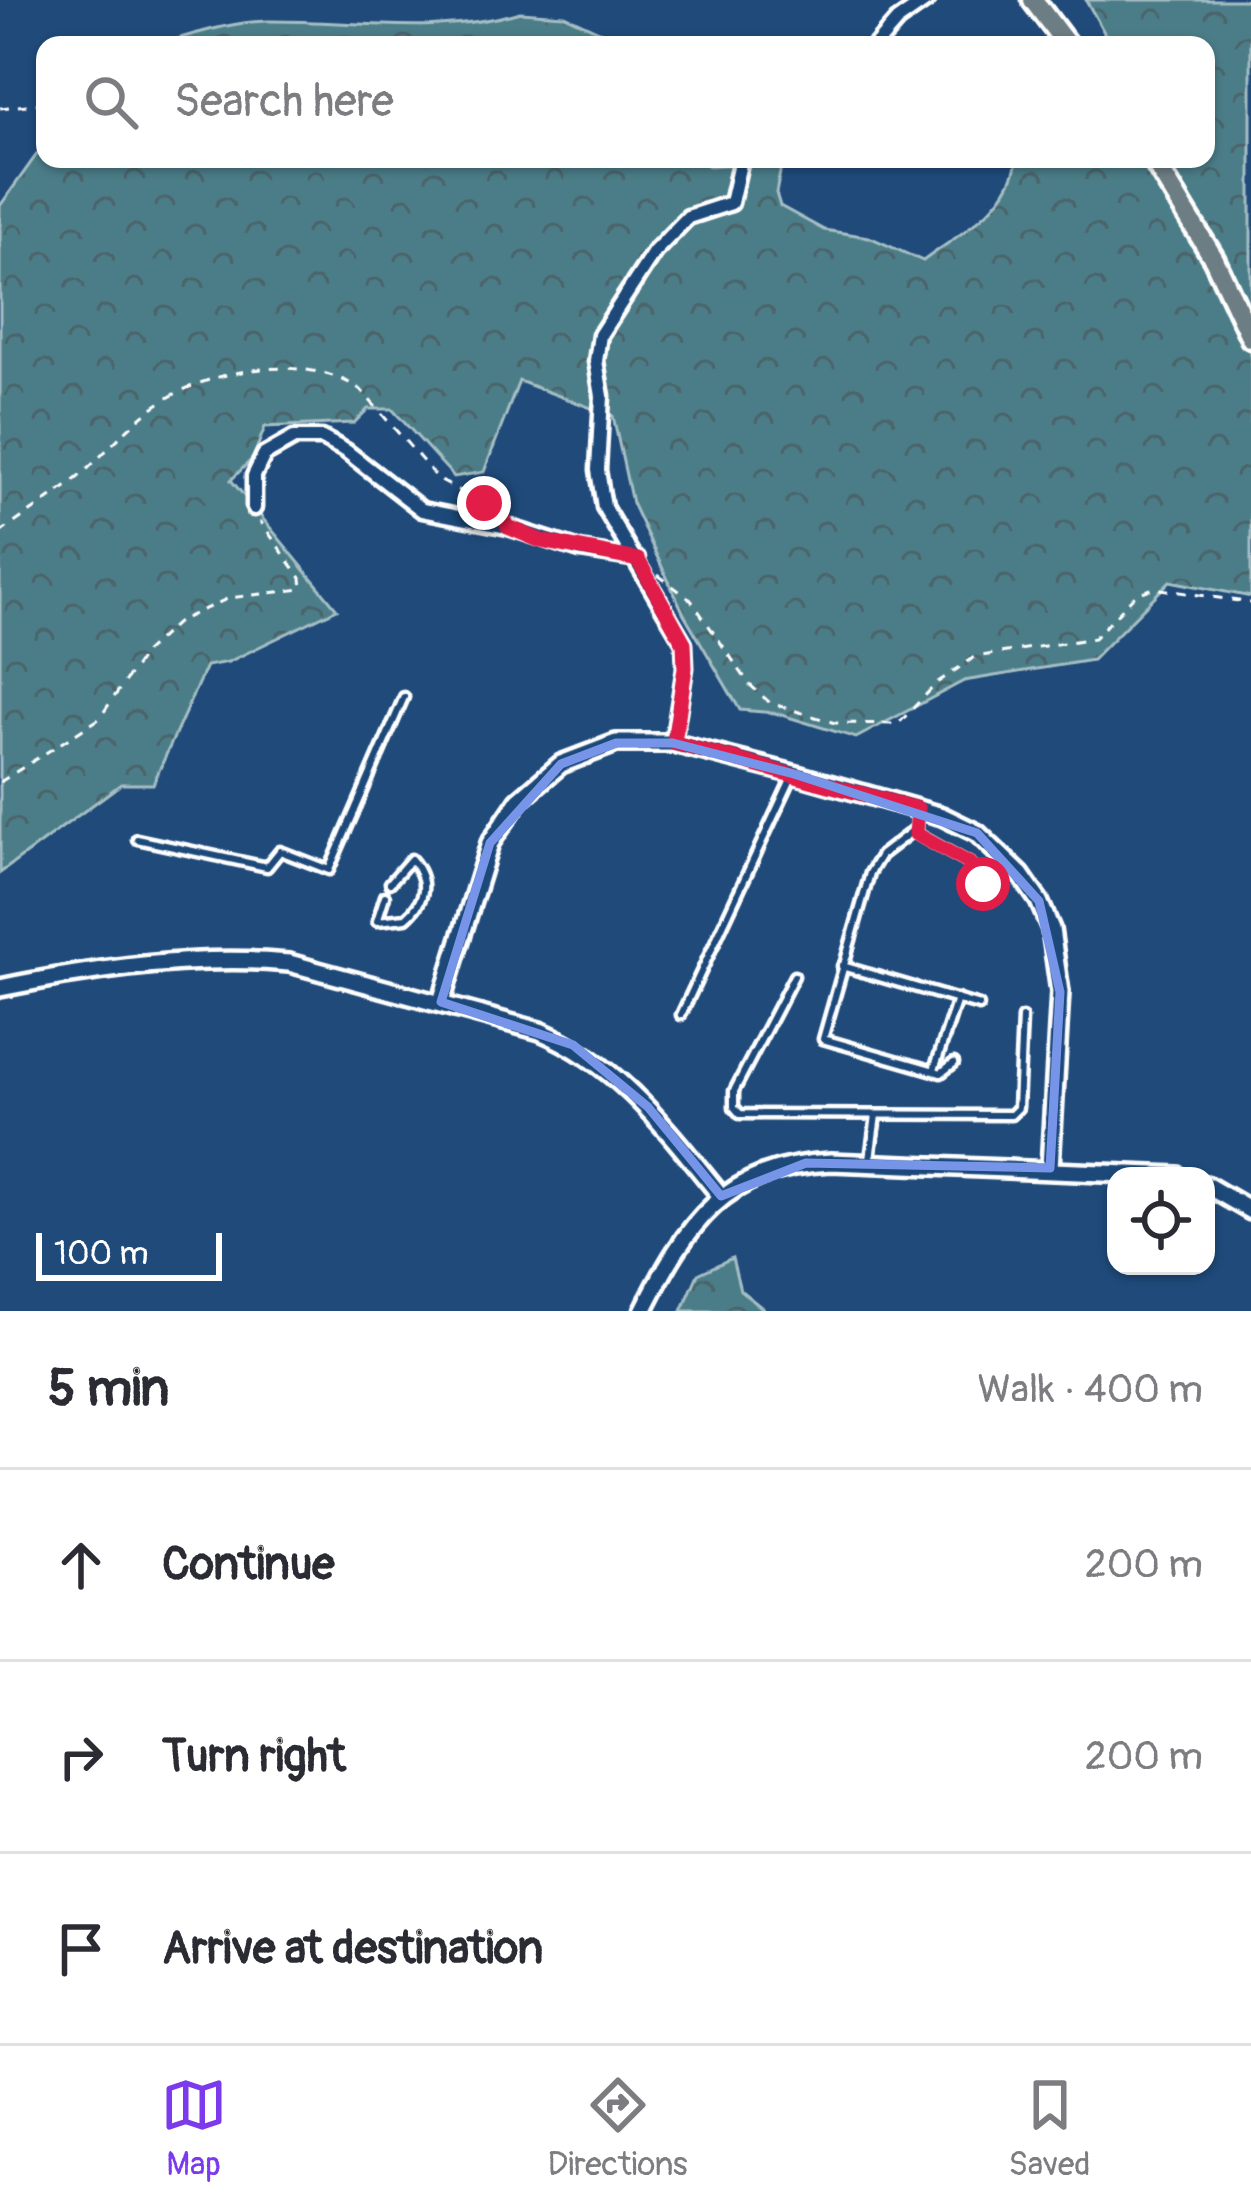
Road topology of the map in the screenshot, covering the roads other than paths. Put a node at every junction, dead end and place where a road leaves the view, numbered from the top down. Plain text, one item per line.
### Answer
1 (927, 0) edge
2 (1033, 0) edge
3 (884, 36) edge
4 (1060, 36) edge
5 (739, 168) edge
6 (1158, 168) edge
7 (1251, 338) edge
8 (254, 508) road end
9 (638, 560) junction
10 (404, 697) dead end
11 (674, 743) junction
12 (794, 774) junction
13 (918, 809) junction
14 (915, 830) junction
15 (137, 839) dead end
16 (390, 883) dead end
17 (983, 884) dead end
18 (385, 896) dead end
19 (842, 966) junction
20 (794, 976) dead end
21 (0, 988) edge
22 (956, 999) junction
23 (441, 1002) junction
24 (979, 1006) dead end
25 (682, 1015) dead end
26 (1022, 1018) dead end
27 (953, 1064) dead end
28 (934, 1071) junction
29 (876, 1115) junction
30 (869, 1163) junction
31 (1050, 1168) junction
32 (1107, 1172) edge
33 (1215, 1190) edge
34 (721, 1196) junction
35 (1251, 1211) edge
36 (643, 1311) edge

1 - 3 street
2 - 4 main road
5 - 9 street
6 - 7 main road
8 - 9 street
9 - 11 street
10 - 15 lane
11 - 12 street
11 - 23 street
12 - 13 street
12 - 25 lane
13 - 14 lane
13 - 31 street
14 - 17 lane
14 - 19 lane
16 - 18 lane
19 - 22 lane
19 - 28 lane
20 - 29 lane
21 - 23 street
22 - 24 lane
22 - 28 lane
23 - 34 street
26 - 29 lane
27 - 28 lane
29 - 30 lane
30 - 31 street
30 - 34 street
31 - 32 street
33 - 35 street
34 - 36 street

